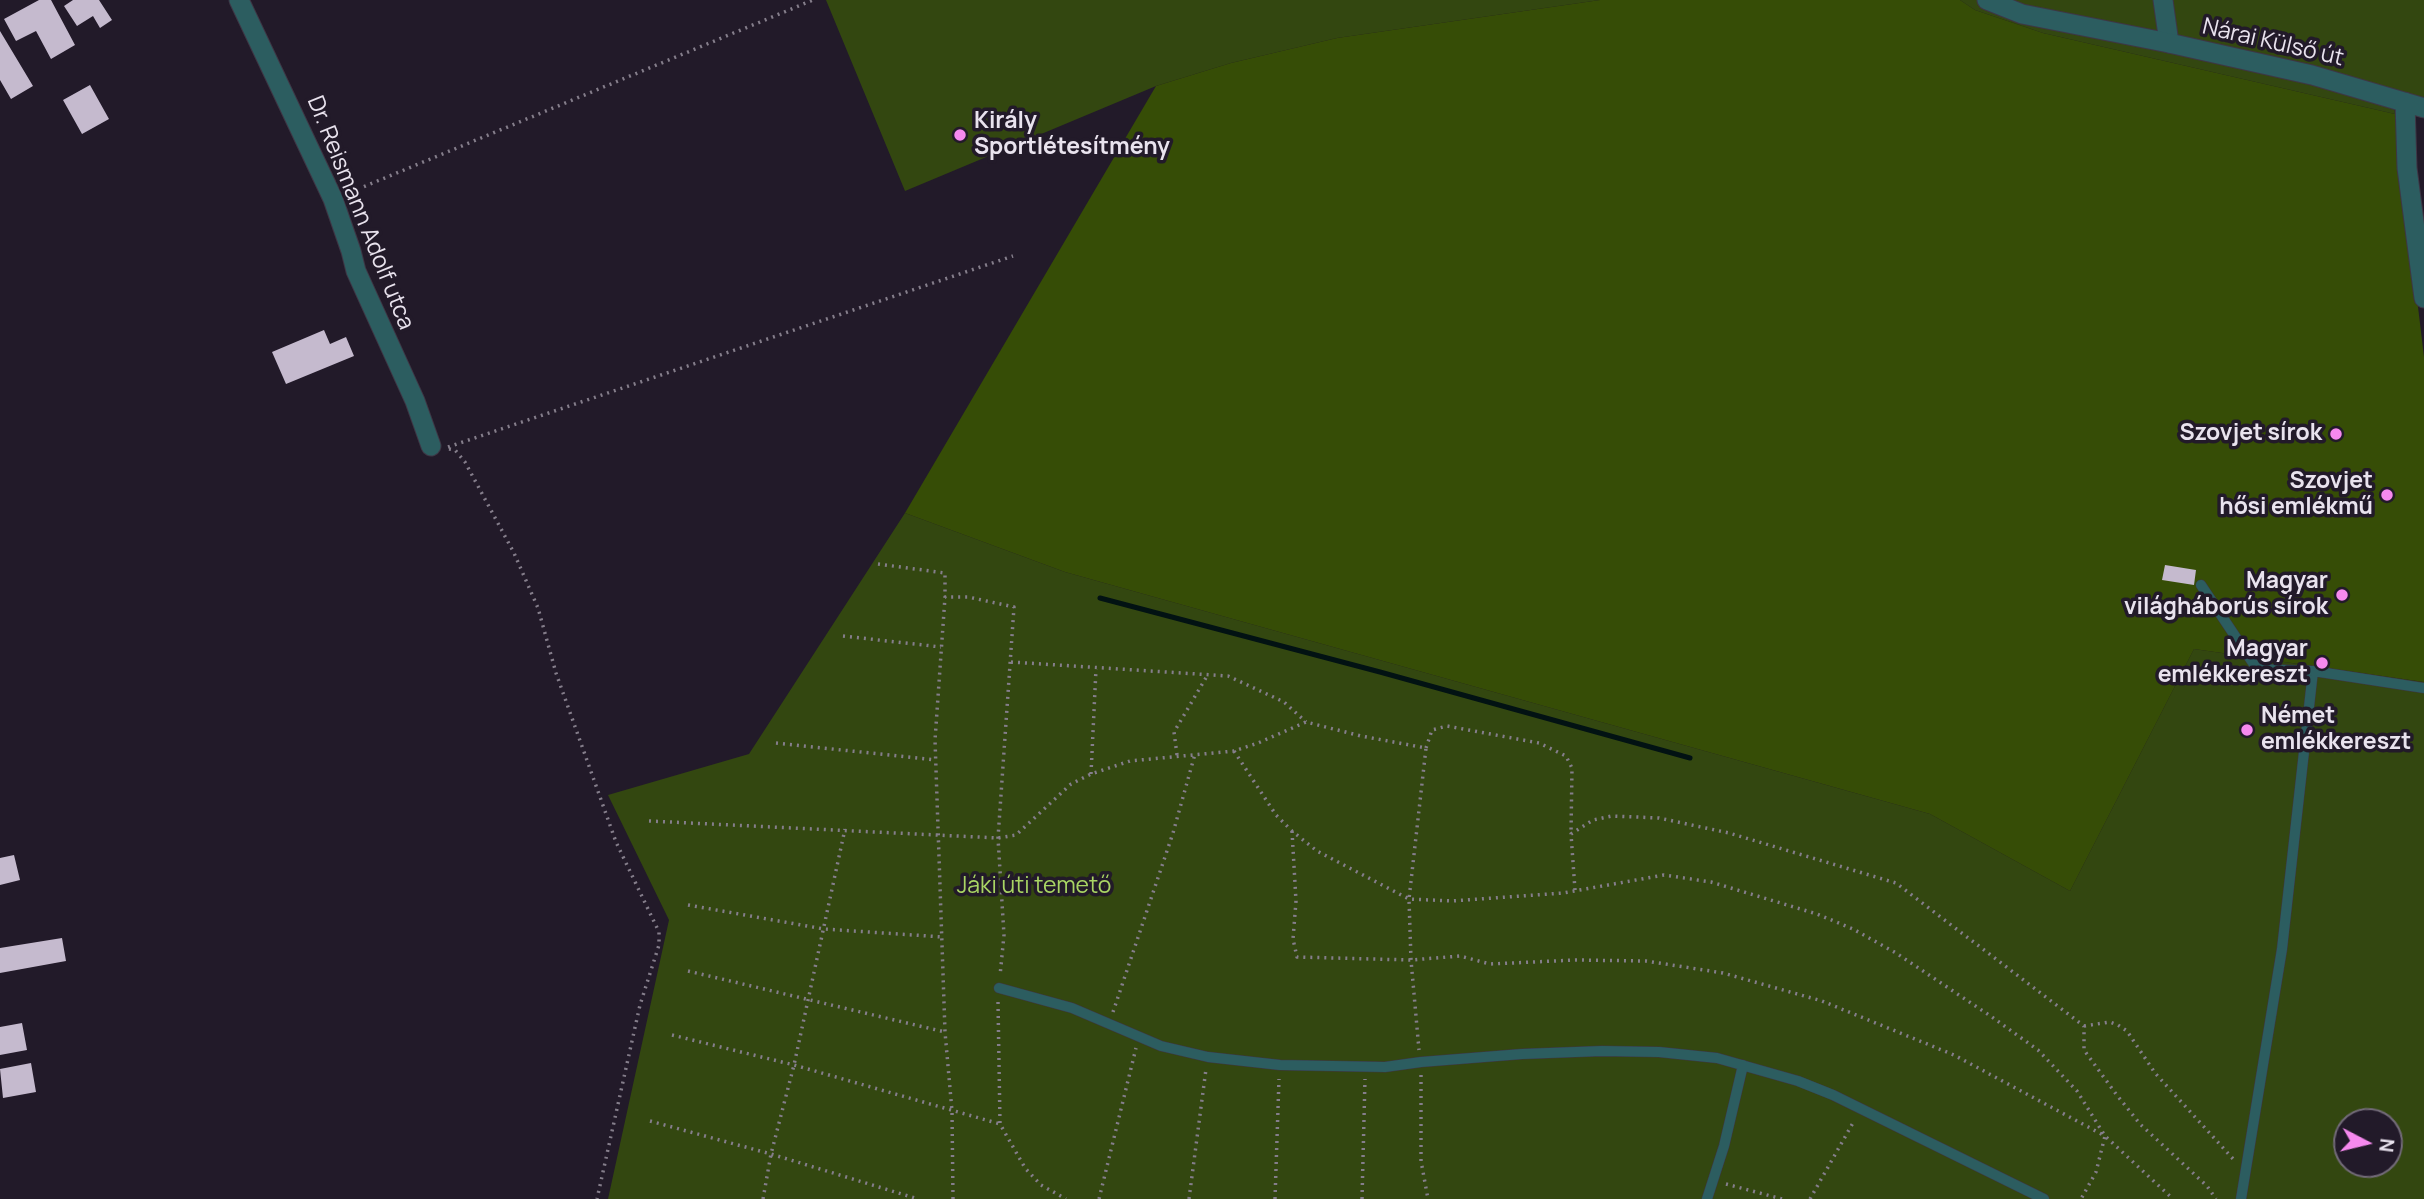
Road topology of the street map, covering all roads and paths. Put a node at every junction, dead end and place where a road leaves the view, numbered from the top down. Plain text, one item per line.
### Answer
1 (239, 0) edge
2 (813, 0) edge
3 (1986, 0) edge
4 (2163, 0) edge
5 (2169, 43) junction
6 (2415, 105) edge
7 (333, 199) junction
8 (1013, 256) dead end
9 (2424, 298) edge
10 (431, 446) dead end
11 (878, 564) dead end
12 (2201, 585) dead end
13 (945, 597) junction
14 (843, 636) dead end
15 (941, 647) junction
16 (1011, 662) junction
17 (1096, 669) junction
18 (2313, 671) junction
19 (1207, 676) junction
20 (2424, 688) edge
21 (1306, 722) junction
22 (776, 743) dead end
23 (1426, 748) junction
24 (1234, 751) junction
25 (1195, 754) junction
26 (1177, 755) junction
27 (936, 760) junction
28 (1091, 774) junction
29 (649, 821) dead end
30 (845, 829) junction
31 (1292, 831) junction
32 (939, 834) junction
33 (1572, 834) junction
34 (998, 838) junction
35 (1575, 890) junction
36 (1409, 899) junction
37 (688, 905) dead end
38 (824, 929) junction
39 (943, 937) junction
40 (1411, 960) junction
41 (688, 971) dead end
42 (999, 988) junction
43 (808, 1000) junction
44 (1109, 1024) junction
45 (2084, 1026) junction
46 (945, 1032) junction
47 (672, 1035) dead end
48 (1138, 1036) junction
49 (1208, 1057) junction
50 (1420, 1062) junction
51 (794, 1065) junction
52 (1280, 1065) junction
53 (1742, 1065) junction
54 (1366, 1066) junction
55 (1861, 1107) junction
56 (952, 1111) junction
57 (650, 1121) dead end
58 (1000, 1124) junction
59 (2105, 1136) junction
60 (771, 1154) junction
61 (2245, 1173) junction
62 (1713, 1180) junction
63 (597, 1199) edge
64 (763, 1199) edge
65 (918, 1199) edge
66 (953, 1199) edge
67 (1066, 1199) edge
68 (1099, 1199) edge
69 (1189, 1199) edge
70 (1275, 1199) edge
71 (1362, 1199) edge
72 (1428, 1199) edge
73 (1707, 1199) edge
74 (1782, 1199) edge
75 (1810, 1199) edge
76 (2044, 1199) edge
77 (2081, 1199) edge
78 (2174, 1199) edge
79 (2216, 1199) edge
80 (2241, 1199) edge

1 - 7 street, Dr. Reismann Adolf utca
2 - 7 path
3 - 5 street, Nárai Külső út
4 - 5 street
5 - 6 street, Nárai Külső út
6 - 9 street
7 - 10 street, Dr. Reismann Adolf utca
8 - 63 path
11 - 13 path
12 - 18 lane
13 - 15 path
13 - 16 path
14 - 15 path
15 - 27 path
16 - 17 path
16 - 34 path
17 - 19 path
17 - 28 path
18 - 20 lane
18 - 61 lane
19 - 21 path
19 - 26 path
21 - 23 path
21 - 24 path
22 - 27 path
23 - 33 path
23 - 36 path
24 - 25 path
24 - 31 path
25 - 26 path
25 - 44 path
26 - 28 path
27 - 32 path
28 - 34 path
29 - 30 path
30 - 32 path
30 - 38 path
31 - 36 path
31 - 40 path
32 - 34 path
32 - 39 path
33 - 35 path
33 - 45 path
34 - 42 path
35 - 36 path
35 - 59 path
36 - 40 path
37 - 38 path
38 - 39 path
38 - 43 path
39 - 46 path
40 - 50 path
40 - 59 path
41 - 43 path
42 - 44 lane
42 - 58 path
43 - 46 path
43 - 51 path
44 - 48 lane
45 - 61 path
45 - 79 path
46 - 56 path
47 - 51 path
48 - 49 lane
48 - 68 path
49 - 52 lane
49 - 69 path
50 - 53 lane
50 - 54 lane
50 - 72 path
51 - 56 path
51 - 60 path
52 - 54 lane
52 - 70 path
53 - 55 lane
53 - 62 lane
54 - 71 path
55 - 75 path
55 - 76 lane
56 - 58 path
56 - 66 path
57 - 60 path
58 - 67 path
59 - 77 path
59 - 78 path
60 - 64 path
60 - 65 path
61 - 80 lane
62 - 73 lane
62 - 74 path

